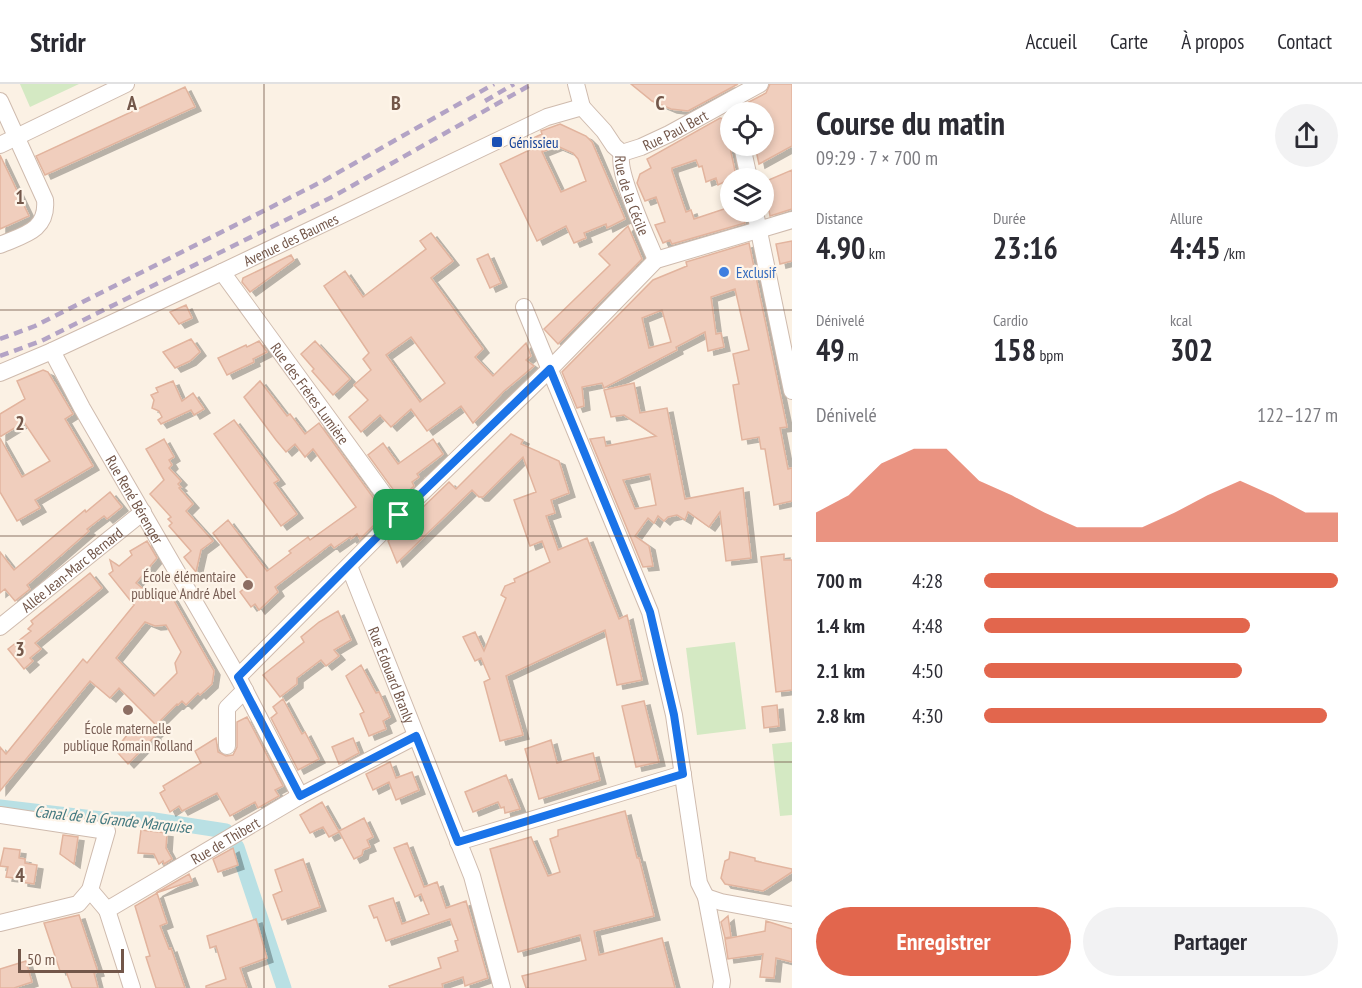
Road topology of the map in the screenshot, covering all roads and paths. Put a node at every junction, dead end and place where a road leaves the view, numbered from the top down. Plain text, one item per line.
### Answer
1 (126, 84) edge
2 (576, 84) edge
3 (760, 84) edge
4 (0, 100) edge
5 (739, 102) edge
6 (582, 107) junction
7 (720, 112) edge
8 (18, 137) junction
9 (0, 145) edge
10 (622, 153) junction
11 (792, 220) edge
12 (757, 222) edge
13 (759, 230) junction
14 (0, 245) edge
15 (657, 260) junction
16 (222, 272) junction
17 (524, 307) dead end
18 (52, 351) junction
19 (550, 369) junction
20 (0, 373) edge
21 (792, 390) edge
22 (143, 512) junction
23 (399, 515) junction
24 (349, 566) junction
25 (0, 627) edge
26 (242, 683) junction
27 (416, 736) junction
28 (227, 746) dead end
29 (683, 774) junction
30 (300, 796) junction
31 (0, 815) edge
32 (458, 842) junction
33 (90, 890) junction
34 (706, 897) junction
35 (106, 910) junction
36 (792, 915) edge
37 (0, 923) edge
38 (132, 988) edge
39 (502, 988) edge
40 (721, 988) edge

1 - 8 street
2 - 6 street
3 - 5 street, Rue Paul Bert
4 - 8 street
6 - 10 street, Rue de la Cécile
6 - 16 street, Avenue des Baumes
7 - 10 street, Rue Paul Bert
8 - 9 street
8 - 14 street
10 - 15 street, Rue de la Cécile
11 - 13 street
12 - 13 street
13 - 15 street
13 - 21 street
15 - 19 street
16 - 18 street, Avenue des Baumes
16 - 23 street, Rue des Frères Lumière
17 - 19 street
18 - 20 street, Avenue des Baumes
18 - 22 street, Rue René Bérenger
19 - 23 street
19 - 29 street
22 - 25 street, Allée Jean-Marc Bernard
22 - 26 street, Rue René Bérenger
23 - 24 street
24 - 26 street
24 - 27 street, Rue Edouard Branly
26 - 28 street
26 - 30 street
27 - 30 street, Rue de Thibert
27 - 32 street, Rue Edouard Branly
29 - 32 street
29 - 34 street
30 - 35 street, Rue de Thibert
31 - 33 street
32 - 39 street, Rue Edouard Branly
33 - 35 street
33 - 37 street
34 - 36 street
34 - 40 street
35 - 38 street

